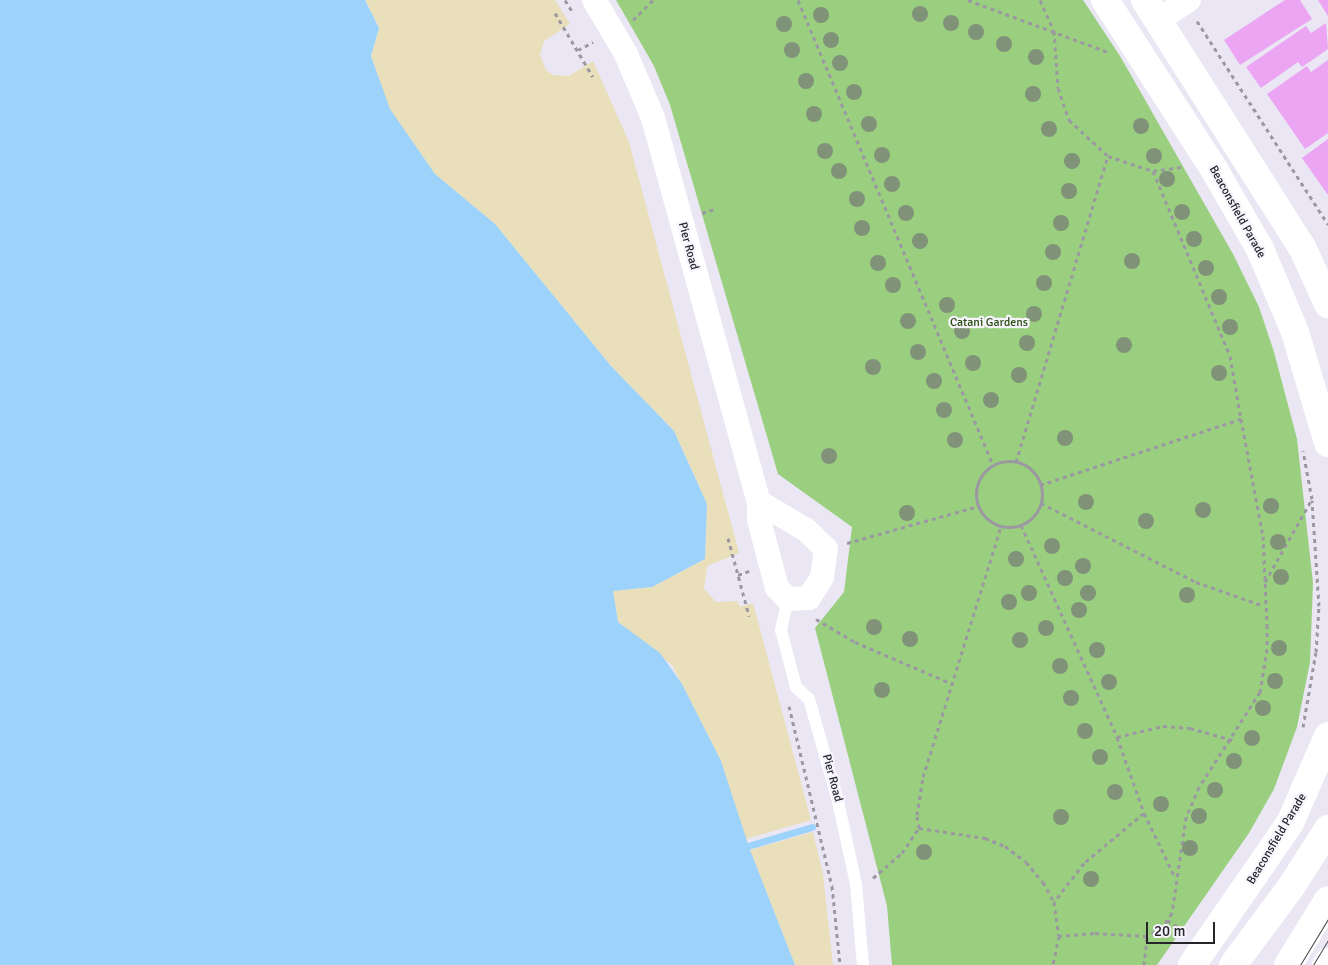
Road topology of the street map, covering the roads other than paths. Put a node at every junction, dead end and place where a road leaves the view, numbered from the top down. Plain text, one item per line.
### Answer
1 (594, 0) edge
2 (1105, 0) edge
3 (1188, 1) edge
4 (1152, 10) edge
5 (1328, 304) edge
6 (1315, 444) edge
7 (759, 502) junction
8 (792, 600) junction
9 (1328, 736) edge
10 (1328, 829) edge
11 (1328, 900) edge
12 (863, 965) edge
13 (1192, 965) edge
14 (1233, 965) edge
15 (1288, 965) edge

1 - 7 street, Pier Road
2 - 6 main road, Beaconsfield Parade
3 - 4 street
4 - 5 main road
7 - 8 street, Pier Road
7 - 8 street
8 - 12 lane, Pier Road
9 - 13 main road, Beaconsfield Parade
10 - 14 main road
11 - 15 main road

